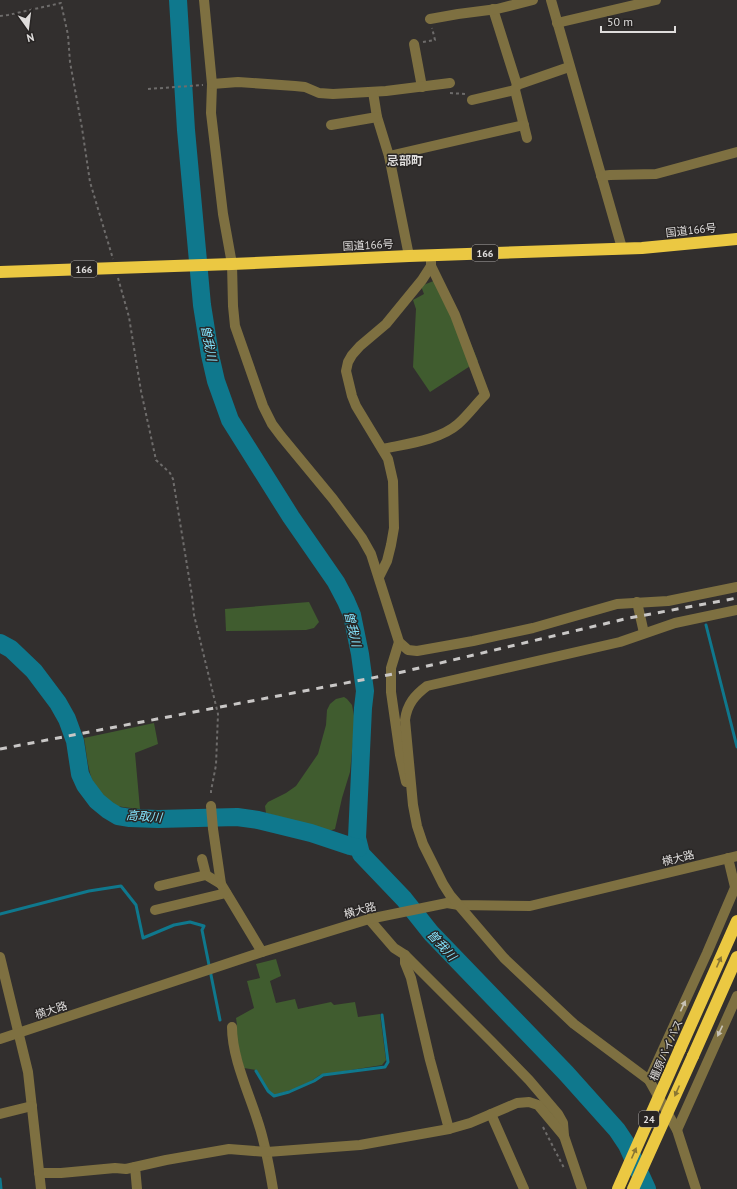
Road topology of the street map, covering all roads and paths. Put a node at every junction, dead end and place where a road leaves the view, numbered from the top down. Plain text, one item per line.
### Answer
1 (204, 0) edge
2 (533, 0) edge
3 (551, 0) edge
4 (656, 0) edge
5 (493, 9) junction
6 (0, 16) edge
7 (430, 19) joint
8 (557, 23) junction
9 (414, 44) joint
10 (569, 67) junction
11 (450, 83) joint
12 (212, 84) junction
13 (422, 87) junction
14 (516, 87) junction
15 (148, 89) dead end
16 (373, 92) junction
17 (472, 100) joint
18 (377, 117) junction
19 (331, 125) dead end
20 (524, 125) junction
21 (527, 138) dead end
22 (737, 152) edge
23 (389, 156) junction
24 (601, 176) junction
25 (737, 239) edge
26 (622, 248) junction
27 (409, 256) junction
28 (431, 261) junction
29 (232, 264) junction
30 (115, 267) junction
31 (0, 272) edge
32 (383, 450) junction
33 (379, 577) junction
34 (737, 587) edge
35 (637, 602) junction
36 (737, 610) edge
37 (644, 633) junction
38 (399, 642) junction
39 (413, 805) junction
40 (211, 806) joint
41 (732, 857) edge
42 (202, 859) dead end
43 (206, 875) junction
44 (221, 884) junction
45 (736, 885) edge
46 (159, 886) dead end
47 (226, 893) junction
48 (459, 905) junction
49 (155, 910) dead end
50 (372, 918) junction
51 (737, 921) edge
52 (262, 952) junction
53 (405, 955) junction
54 (0, 957) edge
55 (737, 958) edge
56 (737, 996) edge
57 (232, 1027) dead end
58 (18, 1033) junction
59 (0, 1039) edge
60 (649, 1080) junction
61 (32, 1106) junction
62 (0, 1114) edge
63 (491, 1114) junction
64 (542, 1122) dead end
65 (449, 1129) junction
66 (677, 1130) junction
67 (564, 1136) junction
68 (266, 1152) junction
69 (135, 1167) junction
70 (40, 1172) junction
71 (567, 1174) dead end
72 (41, 1189) edge
73 (137, 1189) edge
74 (273, 1189) edge
75 (524, 1189) edge
76 (582, 1189) edge
77 (618, 1189) edge
78 (633, 1189) edge
79 (696, 1189) edge

1 - 12 street
2 - 5 street
3 - 8 street
4 - 8 street
5 - 7 street
5 - 14 street
6 - 30 path
7 - 9 path
8 - 10 street
9 - 13 street
10 - 14 street
10 - 24 street
11 - 13 street
11 - 17 path
12 - 15 path
12 - 16 street
12 - 29 street
13 - 16 street
14 - 17 street
14 - 20 street
16 - 18 street
18 - 19 street
18 - 23 street
20 - 21 street
20 - 23 street
22 - 24 street
23 - 27 street
24 - 26 street
25 - 26 highway, 国道166号 / 166
26 - 28 highway, 国道166号 / 166
27 - 28 highway, 国道166号 / 166
27 - 29 highway, 国道166号 / 166
28 - 32 street
28 - 32 street
29 - 30 highway, 国道166号 / 166
29 - 33 street
30 - 31 highway, 国道166号 / 166
30 - 40 path
32 - 33 street
33 - 38 street
34 - 35 street
35 - 37 street
35 - 38 street
36 - 37 street
37 - 39 street
38 - 39 street
39 - 48 street
40 - 44 street
41 - 45 street
41 - 48 street, 横大路
42 - 43 street
43 - 44 street
43 - 46 street
44 - 47 street
60 -> 45 street
47 - 49 street
47 - 52 street
48 - 50 street, 横大路
48 - 60 street
50 - 52 street, 横大路
50 - 53 street
77 -> 51 highway, 橿原バイパス / 24, bridge
52 - 58 street, 横大路
53 - 65 street
53 - 67 street
54 - 58 street
55 -> 78 highway, 24, bridge
56 -> 66 street
57 - 68 street
58 - 59 street, 横大路
58 - 61 street
60 - 66 street
61 - 62 street
61 - 70 street
63 - 65 street
63 - 67 street
63 - 75 street
64 - 71 path
65 - 68 street
66 - 79 street
67 - 76 street
68 - 69 street
68 - 74 street
69 - 70 street
69 - 73 street
70 - 72 street

